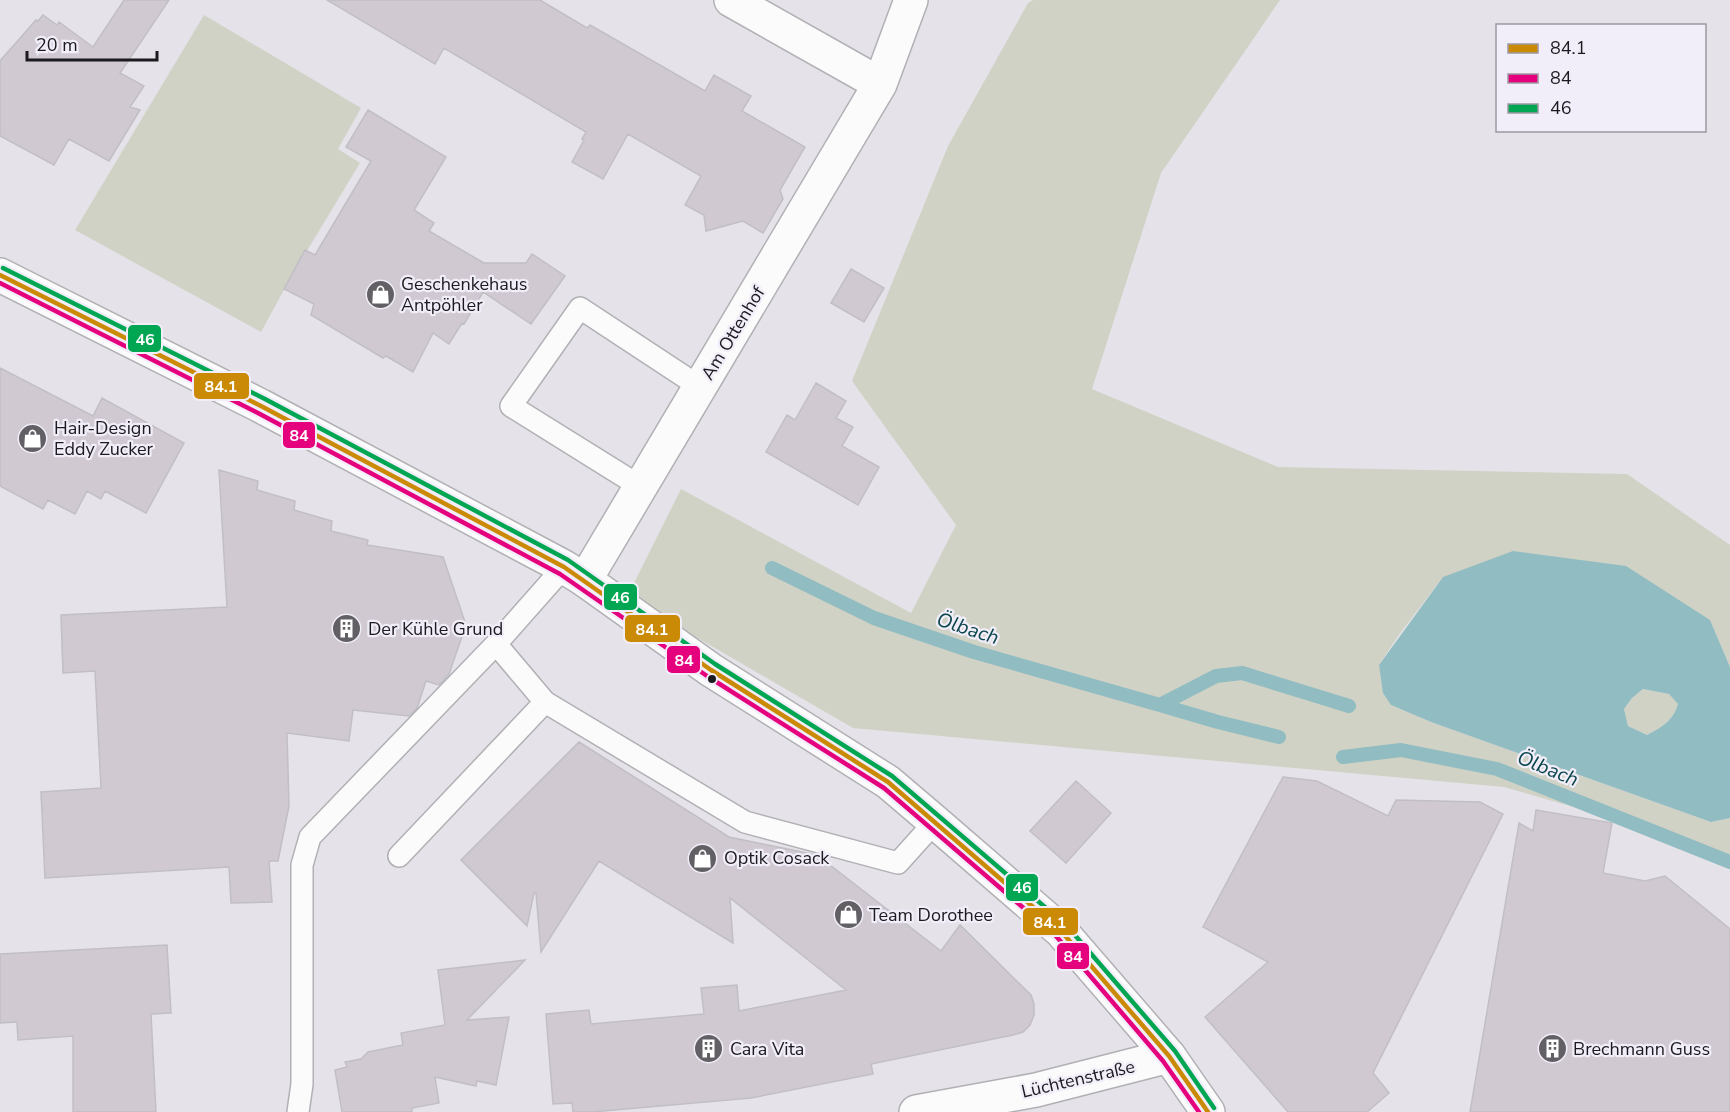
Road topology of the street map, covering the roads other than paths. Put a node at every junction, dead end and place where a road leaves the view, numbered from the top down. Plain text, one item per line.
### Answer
1 (731, 0) edge
2 (911, 0) edge
3 (880, 84) junction
4 (0, 275) edge
5 (700, 387) junction
6 (641, 487) junction
7 (574, 574) junction
8 (496, 644) junction
9 (545, 702) junction
10 (935, 822) junction
11 (399, 856) dead end
12 (1169, 1056) junction
13 (298, 1112) edge
14 (916, 1112) edge
15 (1208, 1112) edge

1 - 3 main road
2 - 3 main road, Am Ottenhof
3 - 5 main road, Am Ottenhof
4 - 7 main road
5 - 6 main road, Am Ottenhof
5 - 6 lane
6 - 7 main road, Am Ottenhof
7 - 8 lane
7 - 10 main road
8 - 9 lane
8 - 13 lane
9 - 10 lane
9 - 11 lane
10 - 12 main road
12 - 14 main road, Lüchtenstraße
12 - 15 main road

